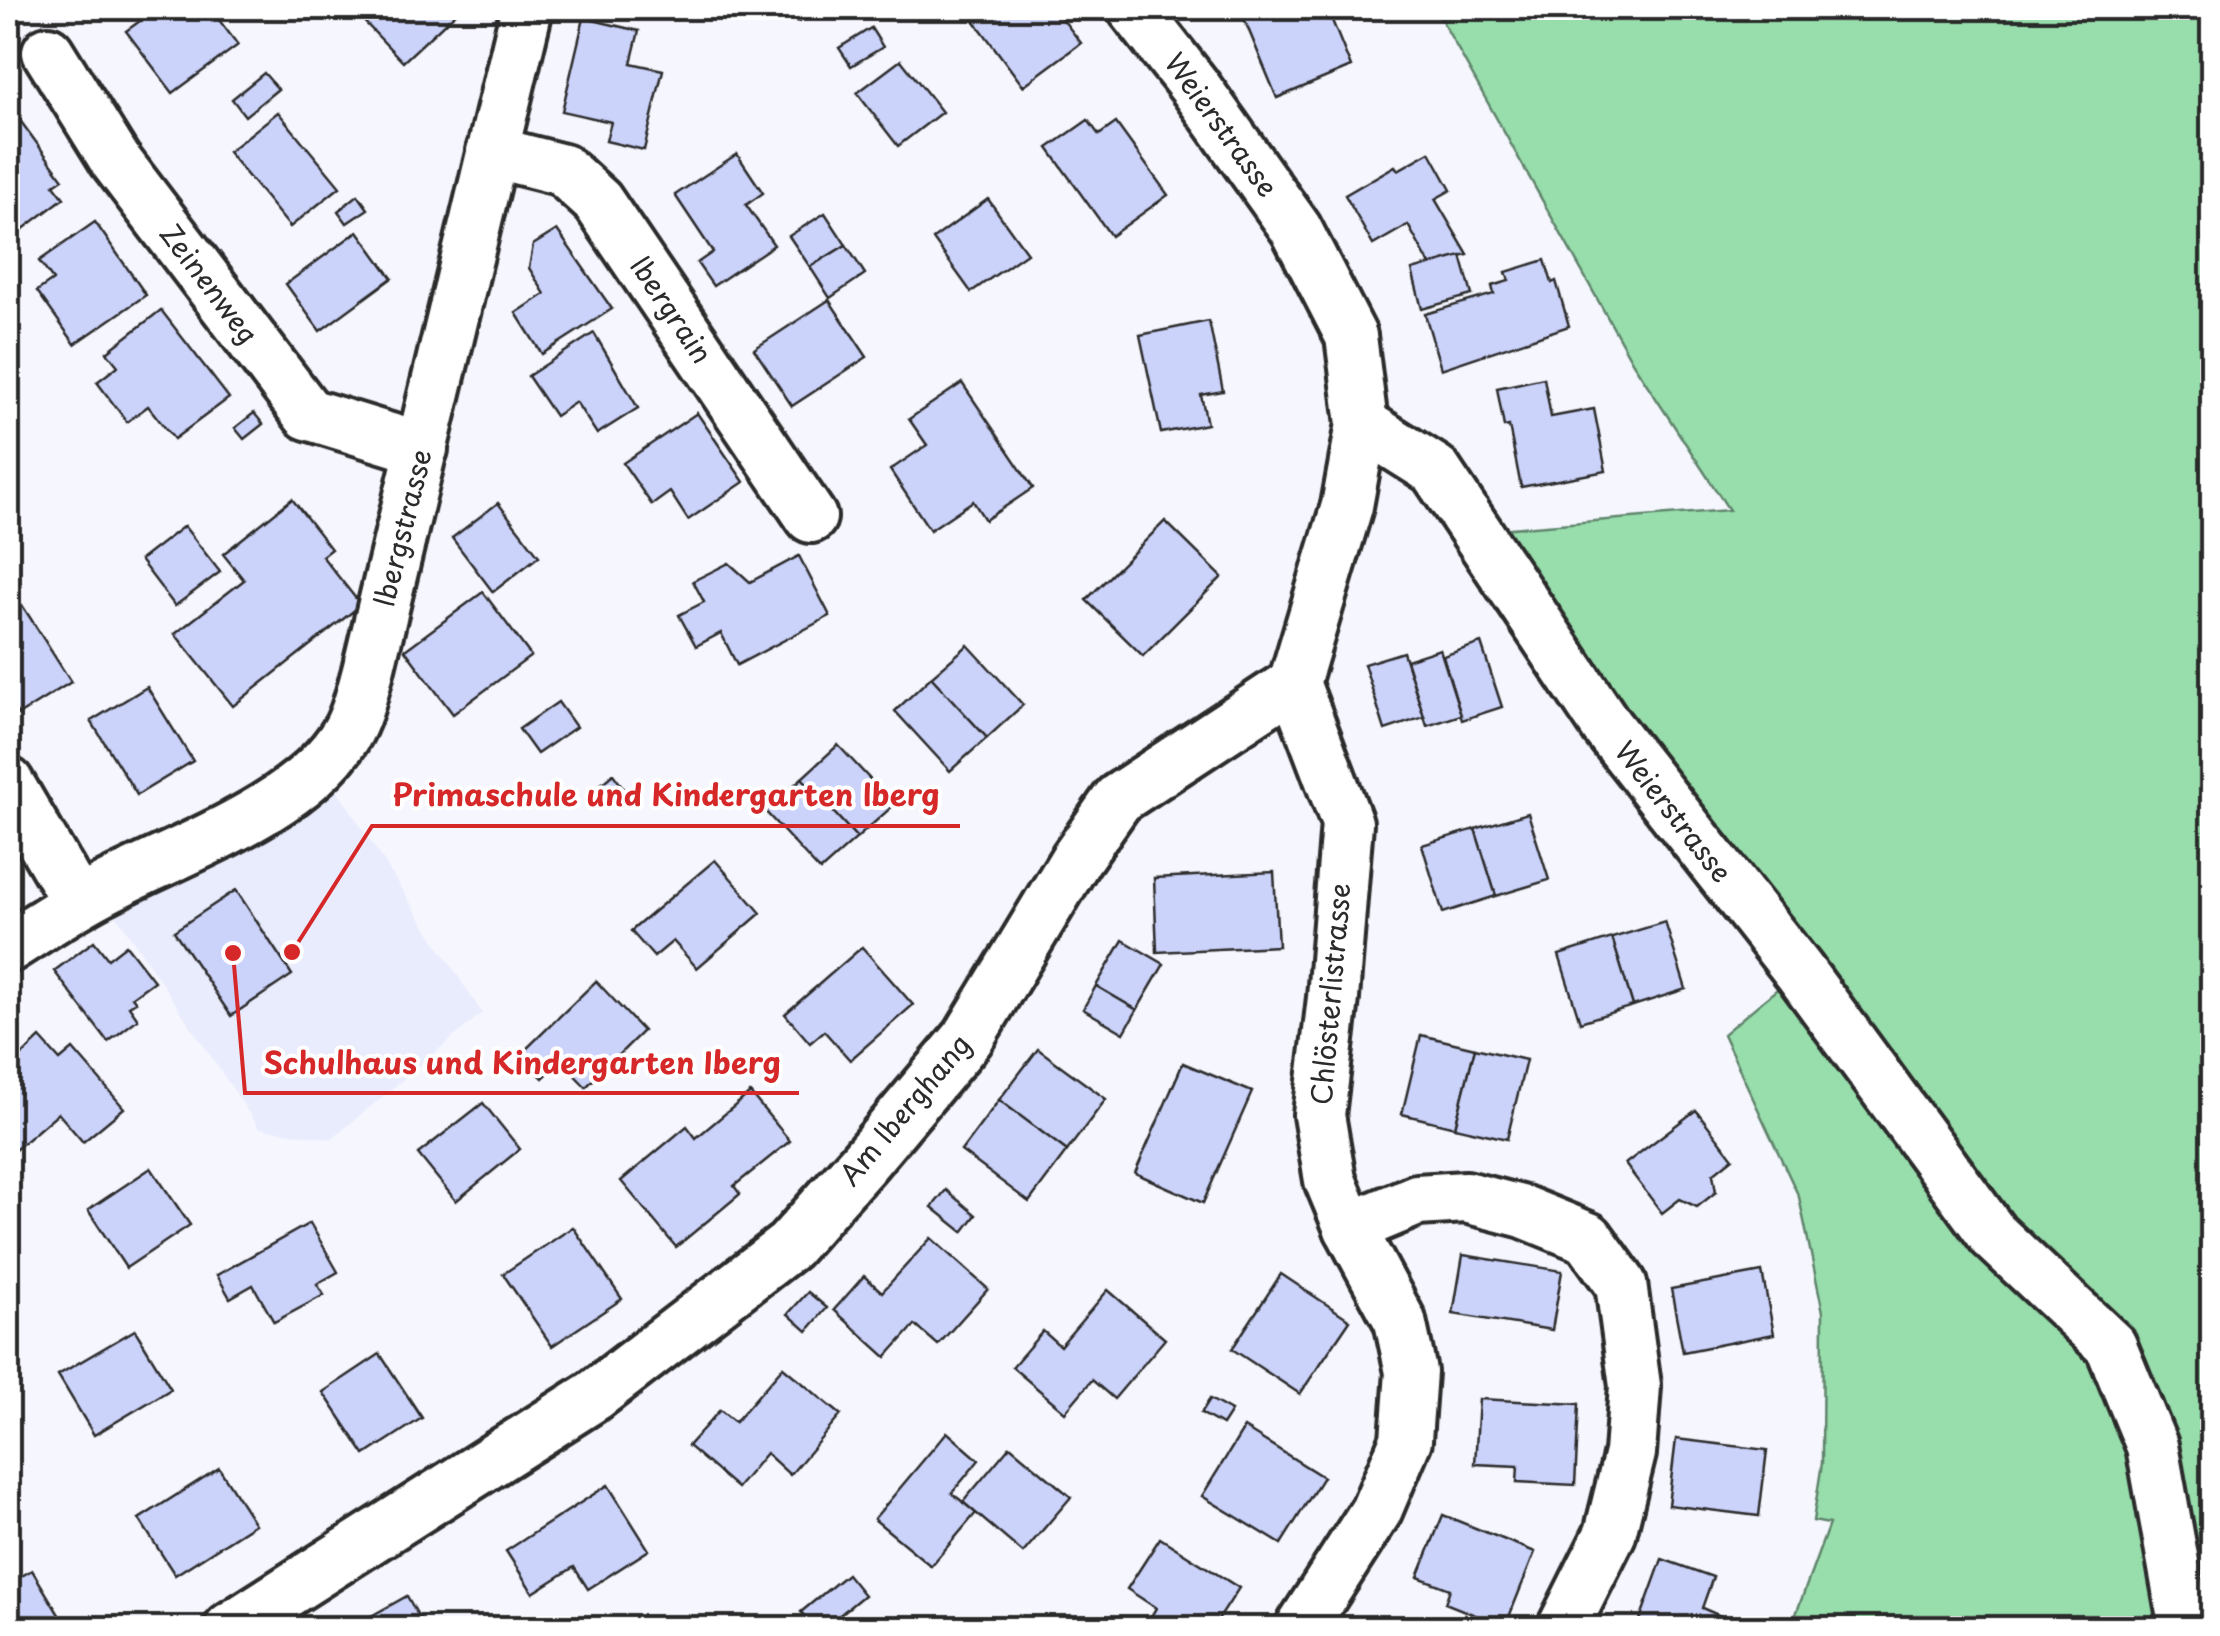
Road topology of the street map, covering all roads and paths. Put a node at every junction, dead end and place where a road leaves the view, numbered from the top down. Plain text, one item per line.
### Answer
1 (527, 8) edge
2 (1133, 8) edge
3 (48, 52) dead end
4 (492, 152) junction
5 (1362, 424) junction
6 (422, 449) junction
7 (811, 517) dead end
8 (1294, 683) junction
9 (8, 783) edge
10 (78, 903) junction
11 (8, 947) edge
12 (1350, 1228) junction
13 (230, 1628) edge
14 (1301, 1628) edge
15 (1563, 1628) edge
16 (2184, 1628) edge

1 - 4 street, Ibergstrasse
2 - 5 street, Weierstrasse
3 - 6 street, Zeinenweg
4 - 6 street, Ibergstrasse
4 - 7 street, Ibergrain
5 - 8 street
5 - 16 street, Weierstrasse
6 - 10 street, Ibergstrasse
8 - 12 street, Chlösterlistrasse
8 - 13 street, Am Iberghang
9 - 10 street
10 - 11 street, Ibergstrasse
12 - 14 street, Chlösterlistrasse
12 - 15 street

